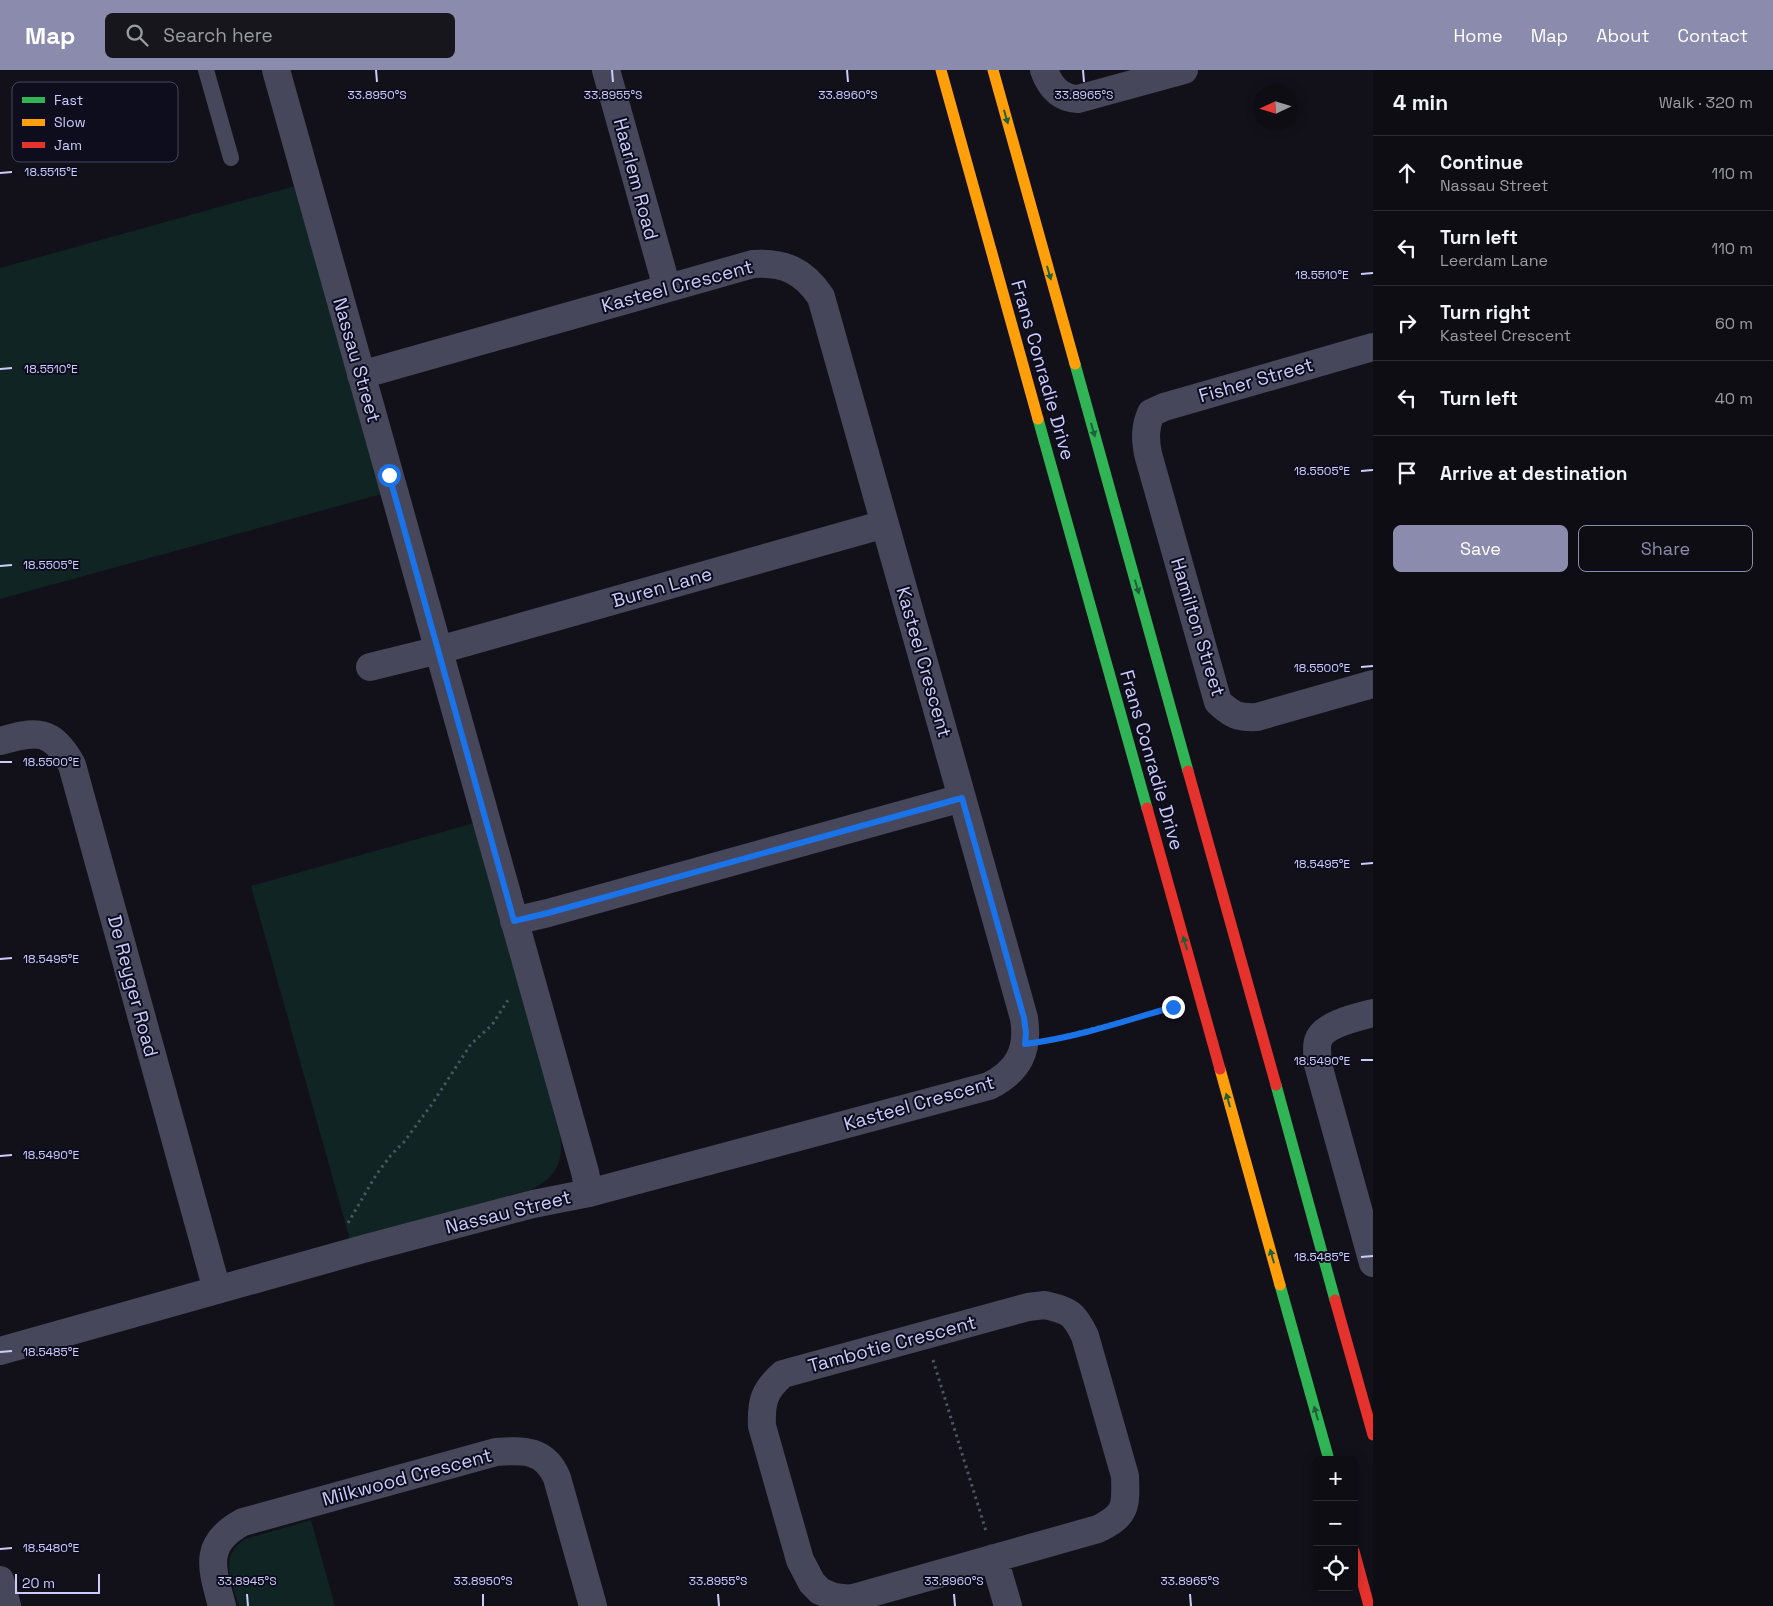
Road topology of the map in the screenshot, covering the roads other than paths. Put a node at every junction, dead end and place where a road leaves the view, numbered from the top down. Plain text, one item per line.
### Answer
1 (206, 70) edge
2 (276, 70) edge
3 (606, 70) edge
4 (941, 70) edge
5 (993, 70) edge
6 (1044, 70) edge
7 (1184, 70) edge
8 (231, 158) dead end
9 (667, 288) junction
10 (1373, 347) edge
11 (362, 375) junction
12 (1147, 423) joint
13 (885, 524) junction
14 (439, 650) junction
15 (370, 667) dead end
16 (1373, 684) edge
17 (0, 741) edge
18 (962, 798) junction
19 (514, 921) junction
20 (1373, 1013) edge
21 (589, 1194) junction
22 (1373, 1263) edge
23 (217, 1290) junction
24 (0, 1351) edge
25 (1373, 1435) edge
26 (1328, 1456) edge
27 (994, 1558) junction
28 (1358, 1565) edge
29 (0, 1580) edge
30 (7, 1606) edge
31 (222, 1606) edge
32 (593, 1606) edge
33 (1008, 1606) edge
34 (1370, 1606) edge

1 - 8 lane
2 - 11 street, Nassau Street
3 - 9 street, Haarlem Road
26 -> 4 main road, Frans Conradie Drive
5 -> 25 main road, Frans Conradie Drive
6 - 7 street
9 - 11 street, Kasteel Crescent
9 - 13 street, Kasteel Crescent
10 - 12 street, Fisher Street
11 - 14 street, Nassau Street
12 - 16 street, Hamilton Street
13 - 14 street, Buren Lane
13 - 18 street, Kasteel Crescent
14 - 15 street
14 - 19 street, Nassau Street
17 - 23 street, De Reyger Road
18 - 19 street
18 - 21 street, Kasteel Crescent
19 - 21 street, Nassau Street
20 - 22 street
21 - 23 street, Nassau Street
23 - 24 street, Nassau Street
27 - 27 street, Tambotie Crescent
27 - 33 street
28 - 34 main road
29 - 30 street
31 - 32 street, Milkwood Crescent

